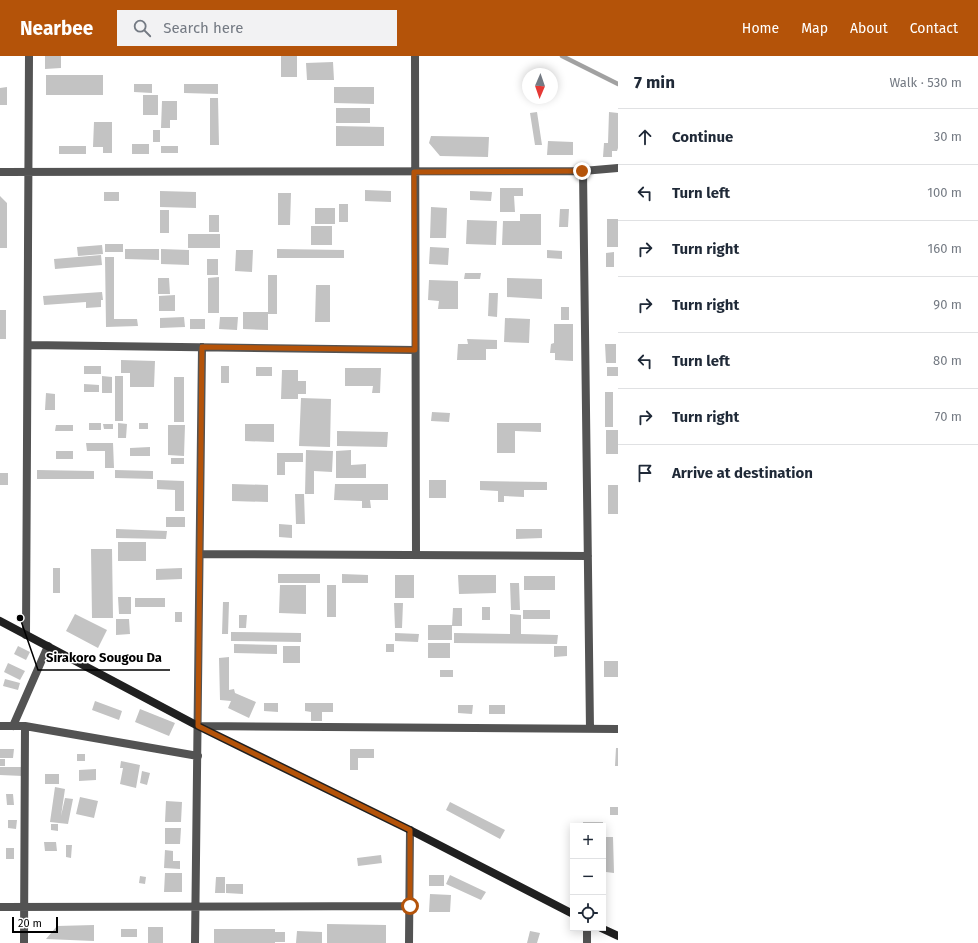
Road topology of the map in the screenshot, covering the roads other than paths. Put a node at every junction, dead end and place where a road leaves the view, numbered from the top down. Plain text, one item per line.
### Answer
1 (29, 56) edge
2 (415, 56) edge
3 (618, 168) edge
4 (582, 171) junction
5 (0, 172) edge
6 (29, 172) junction
7 (414, 172) junction
8 (28, 345) junction
9 (202, 347) junction
10 (415, 350) junction
11 (200, 554) junction
12 (416, 555) junction
13 (588, 556) junction
14 (0, 621) edge
15 (26, 635) junction
16 (48, 646) junction
17 (0, 726) edge
18 (13, 726) junction
19 (25, 726) junction
20 (198, 726) junction
21 (590, 729) junction
22 (618, 729) edge
23 (198, 756) junction
24 (410, 830) junction
25 (410, 906) junction
26 (0, 907) edge
27 (25, 907) junction
28 (196, 907) junction
29 (570, 912) edge
30 (606, 930) edge
31 (587, 931) edge
32 (618, 936) edge
33 (24, 943) edge
34 (195, 943) edge
35 (409, 943) edge
36 (587, 943) edge

1 - 6 street
2 - 7 street
3 - 4 street
4 - 7 street
4 - 13 street
5 - 6 street
6 - 7 street
6 - 8 street
7 - 10 street
8 - 9 street
8 - 15 street
9 - 10 street
9 - 11 street
10 - 12 street
11 - 12 street
11 - 20 street
12 - 13 street
13 - 21 street
14 - 15 street
15 - 16 street
16 - 18 street
16 - 20 street
17 - 18 street
18 - 19 street
19 - 23 street
19 - 27 street
20 - 21 street
20 - 23 street
20 - 24 street
21 - 22 street
23 - 28 street
24 - 25 street
24 - 29 street
25 - 28 street
25 - 35 street
26 - 27 street
27 - 28 street
27 - 33 street
28 - 34 street
30 - 32 street
31 - 36 street

